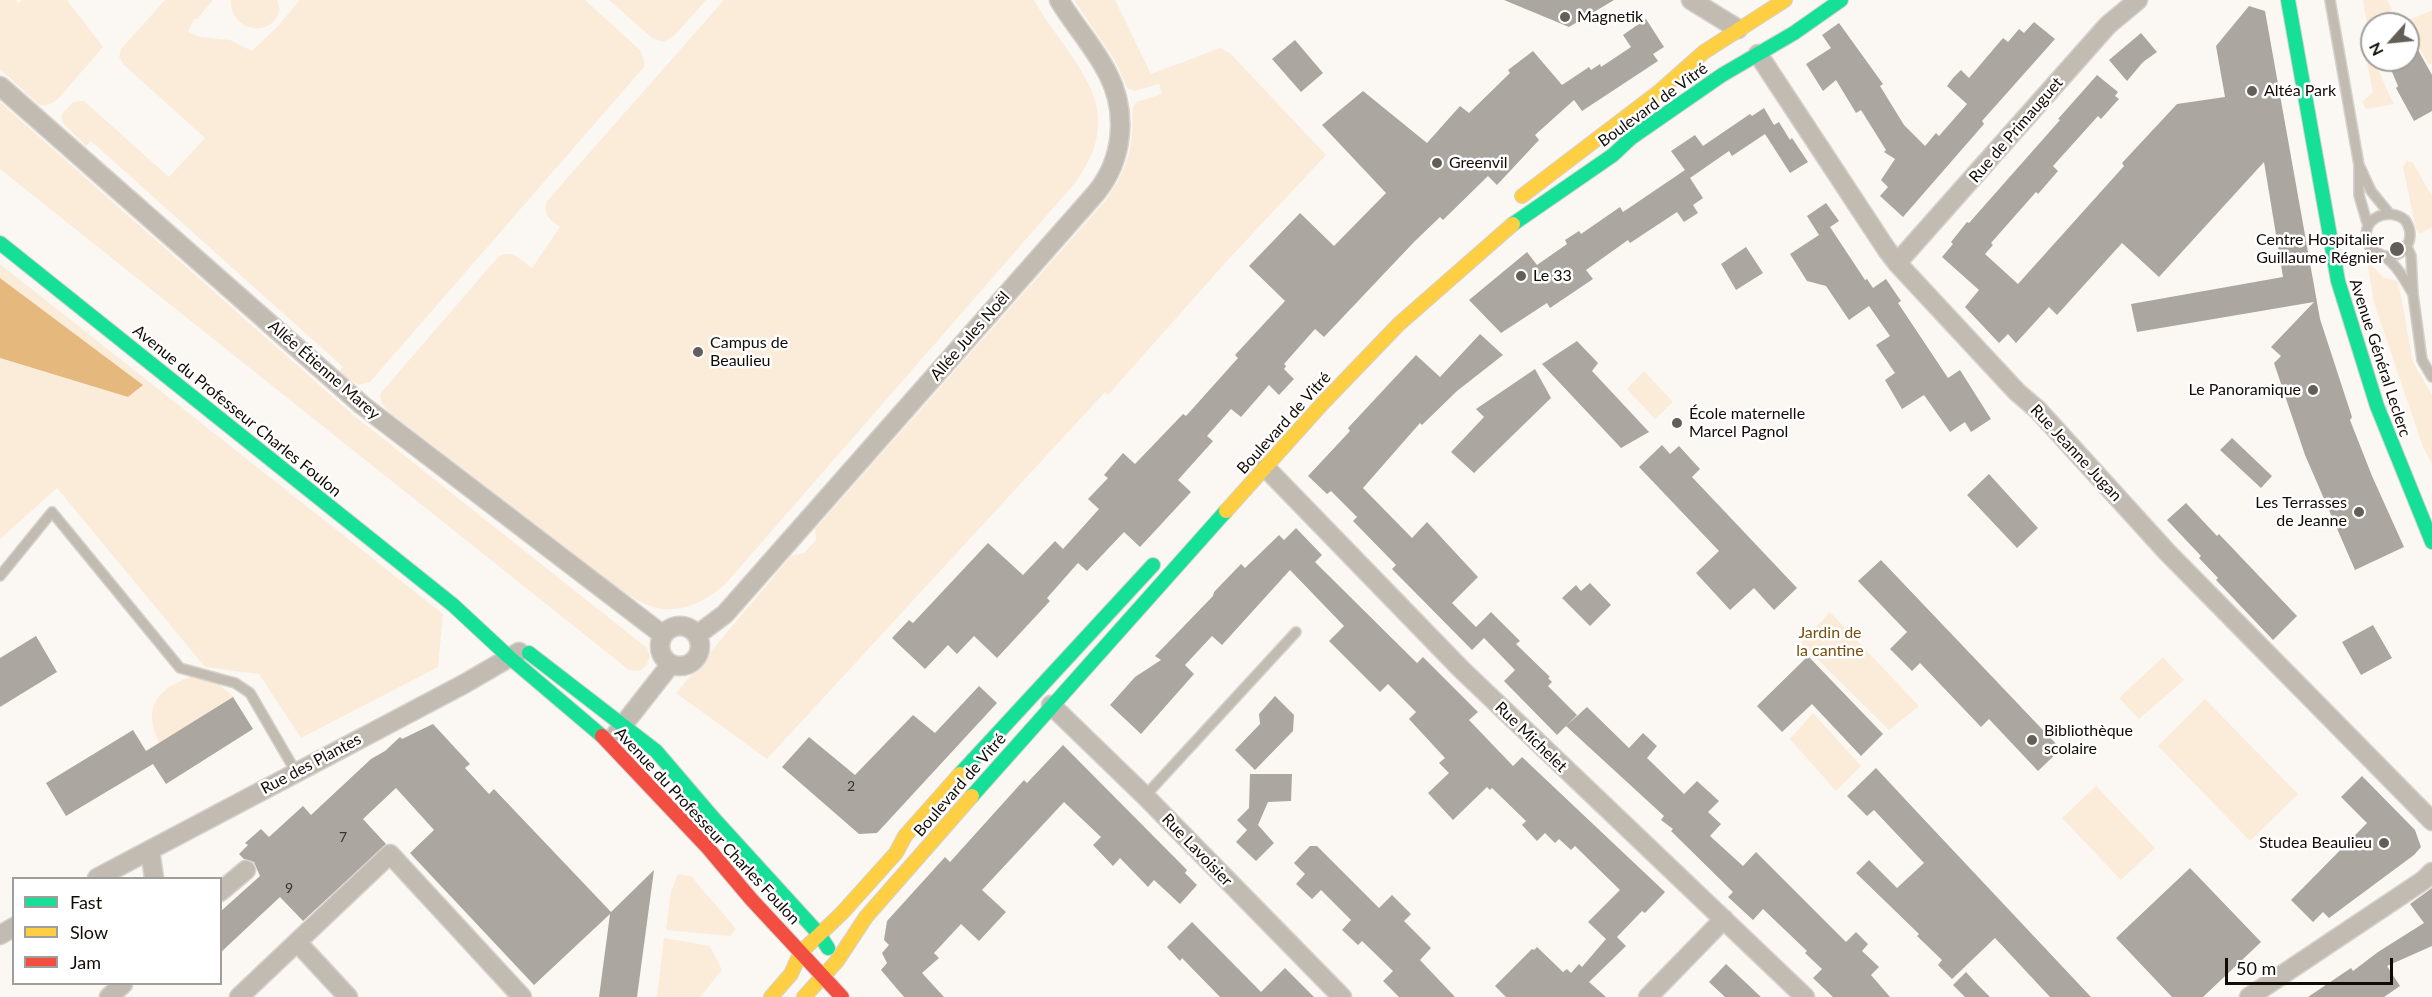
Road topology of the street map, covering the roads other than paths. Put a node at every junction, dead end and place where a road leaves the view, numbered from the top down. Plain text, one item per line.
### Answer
1 (1059, 0) edge
2 (1691, 0) edge
3 (1785, 0) edge
4 (1841, 0) edge
5 (2138, 0) edge
6 (2288, 0) edge
7 (2330, 0) edge
8 (1748, 42) junction
9 (0, 86) edge
10 (2359, 165) junction
11 (1513, 203) dead end
12 (2390, 213) junction
13 (2368, 226) junction
14 (0, 243) edge
15 (2407, 247) junction
16 (2385, 256) junction
17 (1897, 263) junction
18 (2413, 294) junction
19 (2432, 378) edge
20 (1327, 379) dead end
21 (1304, 403) dead end
22 (1266, 468) junction
23 (2432, 542) edge
24 (1162, 556) dead end
25 (0, 576) edge
26 (1296, 632) dead end
27 (663, 635) junction
28 (697, 635) junction
29 (517, 653) junction
30 (671, 664) junction
31 (1051, 705) junction
32 (623, 724) junction
33 (610, 743) junction
34 (296, 772) junction
35 (1145, 796) junction
36 (2432, 821) edge
37 (150, 850) junction
38 (246, 870) dead end
39 (2432, 872) edge
40 (101, 877) edge
41 (154, 877) edge
42 (222, 890) edge
43 (1724, 919) junction
44 (819, 934) junction
45 (297, 942) junction
46 (801, 952) junction
47 (837, 961) junction
48 (824, 976) junction
49 (122, 985) edge
50 (109, 997) edge
51 (239, 997) edge
52 (348, 997) edge
53 (522, 997) edge
54 (771, 997) edge
55 (804, 997) edge
56 (842, 997) edge
57 (1342, 997) edge
58 (1648, 997) edge
59 (1805, 997) edge
60 (2249, 997) edge

1 - 28 street, Allée Jules Noël
2 - 8 street
3 - 8 main road, Boulevard de Vitré
4 - 8 main road, Boulevard de Vitré
5 - 17 street, Rue de Primauguet
6 - 23 main road, Avenue Général Leclerc
7 - 10 lane
8 - 11 main road, Boulevard de Vitré
8 - 17 street, Rue Jeanne Jugan
8 - 22 main road, Boulevard de Vitré
9 - 27 street, Allée Étienne Marey
10 - 12 lane
10 - 13 lane
12 - 13 lane
12 - 15 lane
13 - 16 lane
14 - 29 main road, Avenue du Professeur Charles Foulon
15 - 16 lane
15 - 18 lane
16 - 18 lane
17 - 36 street, Rue Jeanne Jugan
18 - 19 lane
20 - 21 main road, Boulevard de Vitré
22 - 31 main road, Boulevard de Vitré
22 - 43 street, Rue Michelet
24 - 44 main road, Boulevard de Vitré
25 - 34 lane
26 - 35 lane
27 - 28 street
27 - 30 street
28 - 30 street
29 - 32 main road, Avenue du Professeur Charles Foulon
29 - 33 main road, Avenue du Professeur Charles Foulon
29 - 34 street, Rue des Plantes
30 - 32 street
31 - 35 street, Rue Lavoisier
31 - 47 main road, Boulevard de Vitré
32 - 33 street
32 - 44 main road, Avenue du Professeur Charles Foulon
33 - 46 main road, Avenue du Professeur Charles Foulon
34 - 37 street, Rue des Plantes
35 - 57 street, Rue Lavoisier
37 - 40 street, Rue des Plantes
37 - 41 street
38 - 42 street
39 - 60 street
43 - 58 street
43 - 59 street, Rue Michelet
44 - 46 main road, Boulevard de Vitré
44 - 47 main road
45 - 51 street
45 - 52 street
45 - 53 street
46 - 48 main road
46 - 54 main road, Boulevard de Vitré
47 - 48 main road, Boulevard de Vitré
48 - 55 main road, Boulevard de Vitré
48 - 56 main road
49 - 50 street

